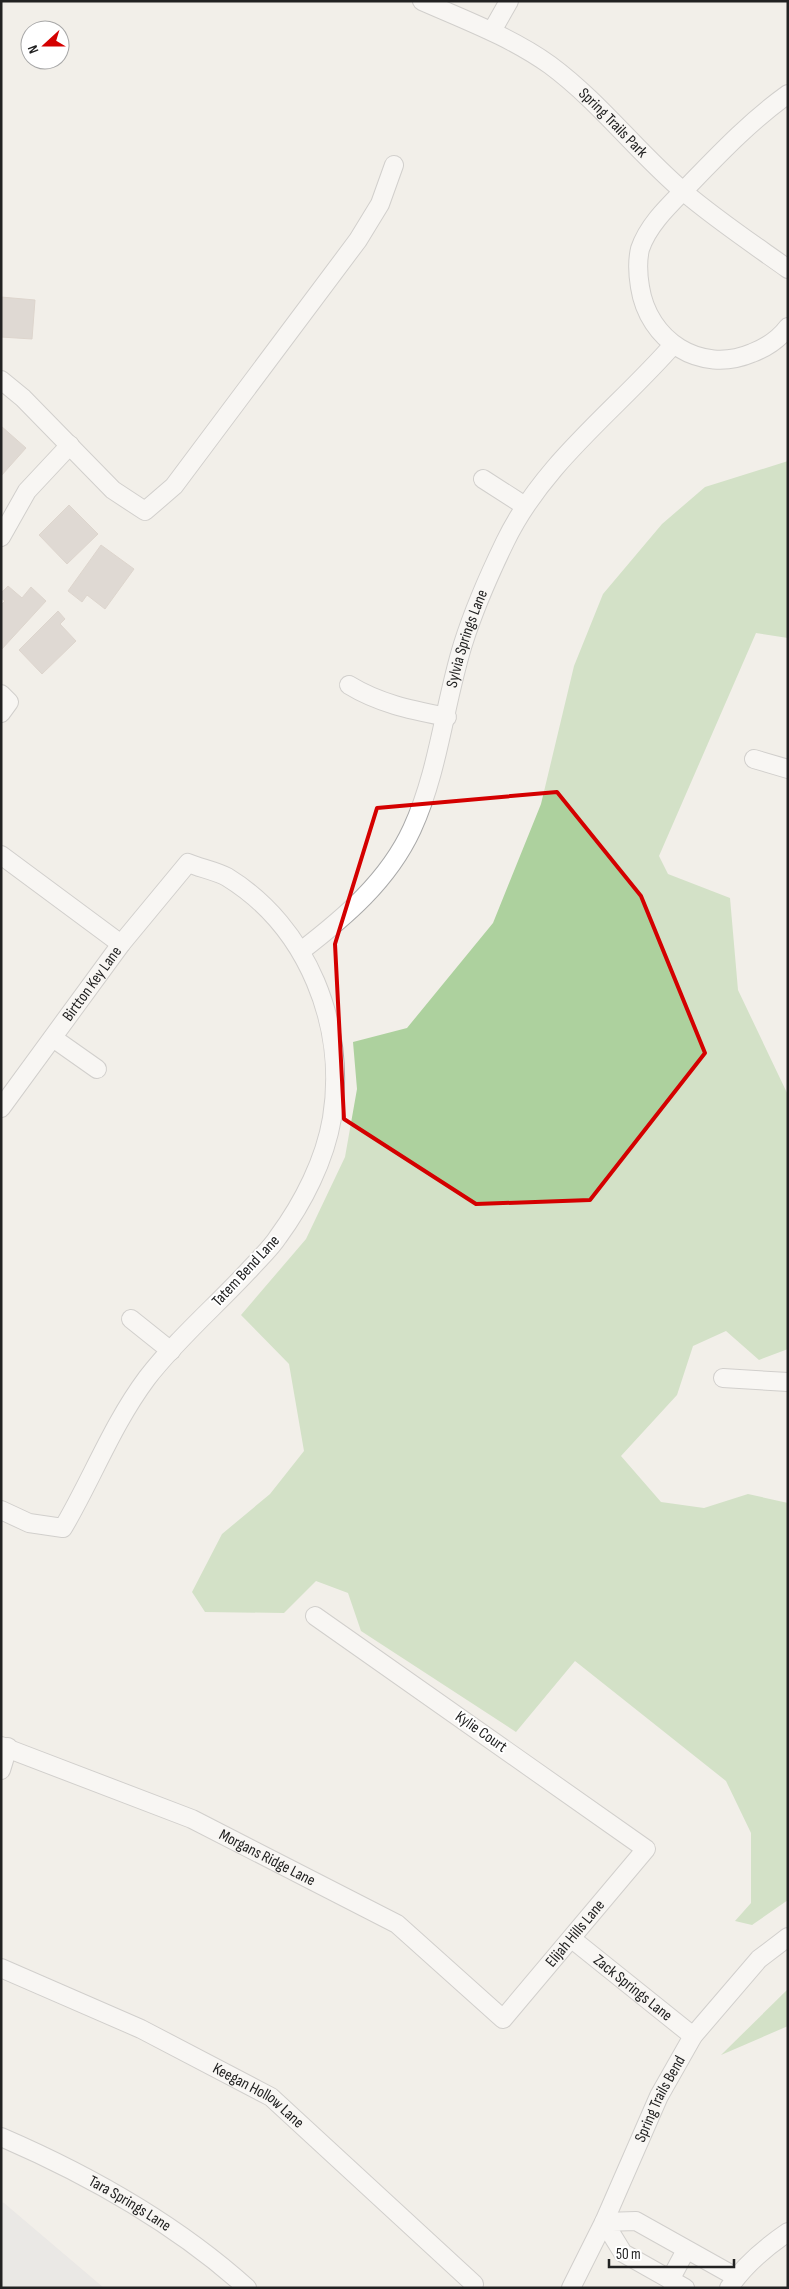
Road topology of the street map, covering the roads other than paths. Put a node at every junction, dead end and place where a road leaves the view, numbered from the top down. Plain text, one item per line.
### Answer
1 (422, 1) edge
2 (509, 1) edge
3 (492, 31) junction
4 (788, 94) edge
5 (394, 165) dead end
6 (684, 192) junction
7 (788, 269) edge
8 (788, 327) edge
9 (673, 345) junction
10 (1, 380) edge
11 (70, 446) junction
12 (483, 479) dead end
13 (524, 506) junction
14 (1, 537) edge
15 (349, 685) dead end
16 (1, 694) edge
17 (1, 713) edge
18 (447, 717) junction
19 (754, 759) dead end
20 (788, 769) edge
21 (1, 855) edge
22 (188, 863) joint
23 (121, 944) junction
24 (301, 951) junction
25 (53, 1038) junction
26 (97, 1069) dead end
27 (1, 1108) edge
28 (131, 1319) dead end
29 (171, 1351) junction
30 (723, 1378) dead end
31 (788, 1382) edge
32 (1, 1510) edge
33 (315, 1616) dead end
34 (4, 1746) edge
35 (1, 1770) edge
36 (646, 1849) joint
37 (788, 1937) edge
38 (572, 1939) junction
39 (1, 1968) edge
40 (503, 2019) joint
41 (693, 2036) junction
42 (1, 2137) edge
43 (604, 2222) junction
44 (788, 2232) edge
45 (686, 2250) junction
46 (733, 2282) edge
47 (474, 2284) dead end
48 (678, 2284) edge
49 (247, 2288) edge
50 (571, 2288) edge

1 - 3 street, Spring Trails Park
2 - 3 street
3 - 6 street, Spring Trails Park
4 - 6 street
5 - 11 street
6 - 7 street, Spring Trails Park
6 - 9 street
8 - 9 street
9 - 13 street, Sylvia Springs Lane
10 - 11 street
11 - 14 street
12 - 13 street
13 - 18 street, Sylvia Springs Lane
15 - 18 street
16 - 17 street
18 - 24 street, Sylvia Springs Lane
19 - 20 street
21 - 23 street
22 - 23 street, Birtton Key Lane
22 - 24 street, Tatem Bend Lane
23 - 25 street, Birtton Key Lane
24 - 29 street, Tatem Bend Lane
25 - 26 street
25 - 27 street, Birtton Key Lane
28 - 29 street
29 - 32 street, Tatem Bend Lane
30 - 31 street
33 - 36 street, Kylie Court
34 - 35 street
34 - 40 street, Morgans Ridge Lane
36 - 38 street, Elijah Hills Lane
37 - 41 street, Spring Trails Bend
38 - 40 street, Elijah Hills Lane
38 - 41 street, Zack Springs Lane
39 - 47 street, Keegan Hollow Lane
41 - 43 street, Spring Trails Bend
42 - 49 street, Tara Springs Lane
43 - 45 street
43 - 48 street
43 - 50 street, Spring Trails Bend
44 - 46 street
45 - 46 street
45 - 48 street

